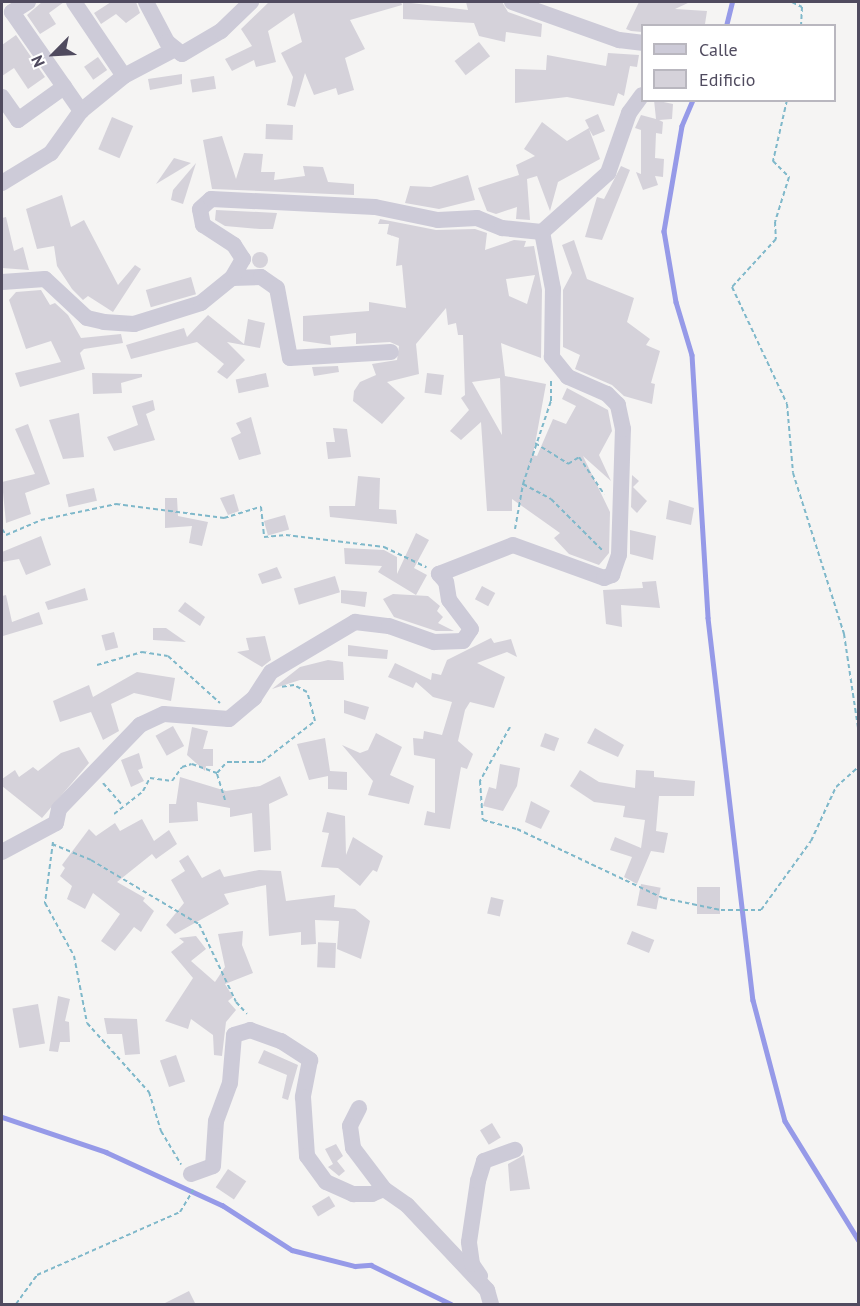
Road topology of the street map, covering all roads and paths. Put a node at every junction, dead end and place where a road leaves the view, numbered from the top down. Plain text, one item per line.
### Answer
1 (28, 2) edge
2 (74, 2) edge
3 (146, 2) edge
4 (251, 2) edge
5 (512, 2) edge
6 (792, 2) edge
7 (6, 11) edge
8 (801, 24) edge
9 (641, 44) edge
10 (175, 50) junction
11 (124, 76) junction
12 (64, 87) junction
13 (641, 96) edge
14 (2, 98) edge
15 (787, 102) edge
16 (81, 111) junction
17 (2, 183) edge
18 (542, 232) junction
19 (232, 278) junction
20 (2, 282) edge
21 (391, 352) dead end
22 (557, 366) junction
23 (536, 443) junction
24 (524, 484) junction
25 (608, 502) dead end
26 (2, 529) edge
27 (513, 545) junction
28 (619, 558) junction
29 (439, 574) junction
30 (97, 665) dead end
31 (256, 692) junction
32 (238, 713) junction
33 (510, 727) dead end
34 (858, 728) edge
35 (858, 767) edge
36 (217, 773) junction
37 (95, 775) junction
38 (225, 800) dead end
39 (123, 806) junction
40 (114, 814) dead end
41 (56, 823) junction
42 (52, 844) junction
43 (2, 852) edge
44 (250, 1030) junction
45 (359, 1108) dead end
46 (515, 1150) dead end
47 (191, 1174) junction
48 (384, 1189) junction
49 (484, 1287) junction
50 (16, 1305) edge
51 (491, 1305) edge

1 - 7 street
2 - 11 street
3 - 10 street
4 - 10 street
5 - 9 street
6 - 8 path
7 - 12 street
10 - 11 street
11 - 16 street
12 - 14 street
12 - 16 street
13 - 18 street
15 - 34 path
16 - 17 street
18 - 19 street
18 - 22 street
19 - 20 street
19 - 21 street
22 - 23 path
22 - 28 street
23 - 24 path
23 - 25 path
24 - 27 path
24 - 28 path
26 - 29 path
27 - 28 street
27 - 29 street
29 - 31 street
30 - 32 path
31 - 32 street
31 - 36 path
32 - 37 street
33 - 35 path
36 - 38 path
36 - 39 path
37 - 39 path
37 - 41 street
39 - 40 path
41 - 42 path
41 - 43 street
42 - 44 path
42 - 47 path
44 - 47 street
44 - 48 street
45 - 48 street
46 - 49 street
47 - 50 path
48 - 49 street
49 - 51 street

